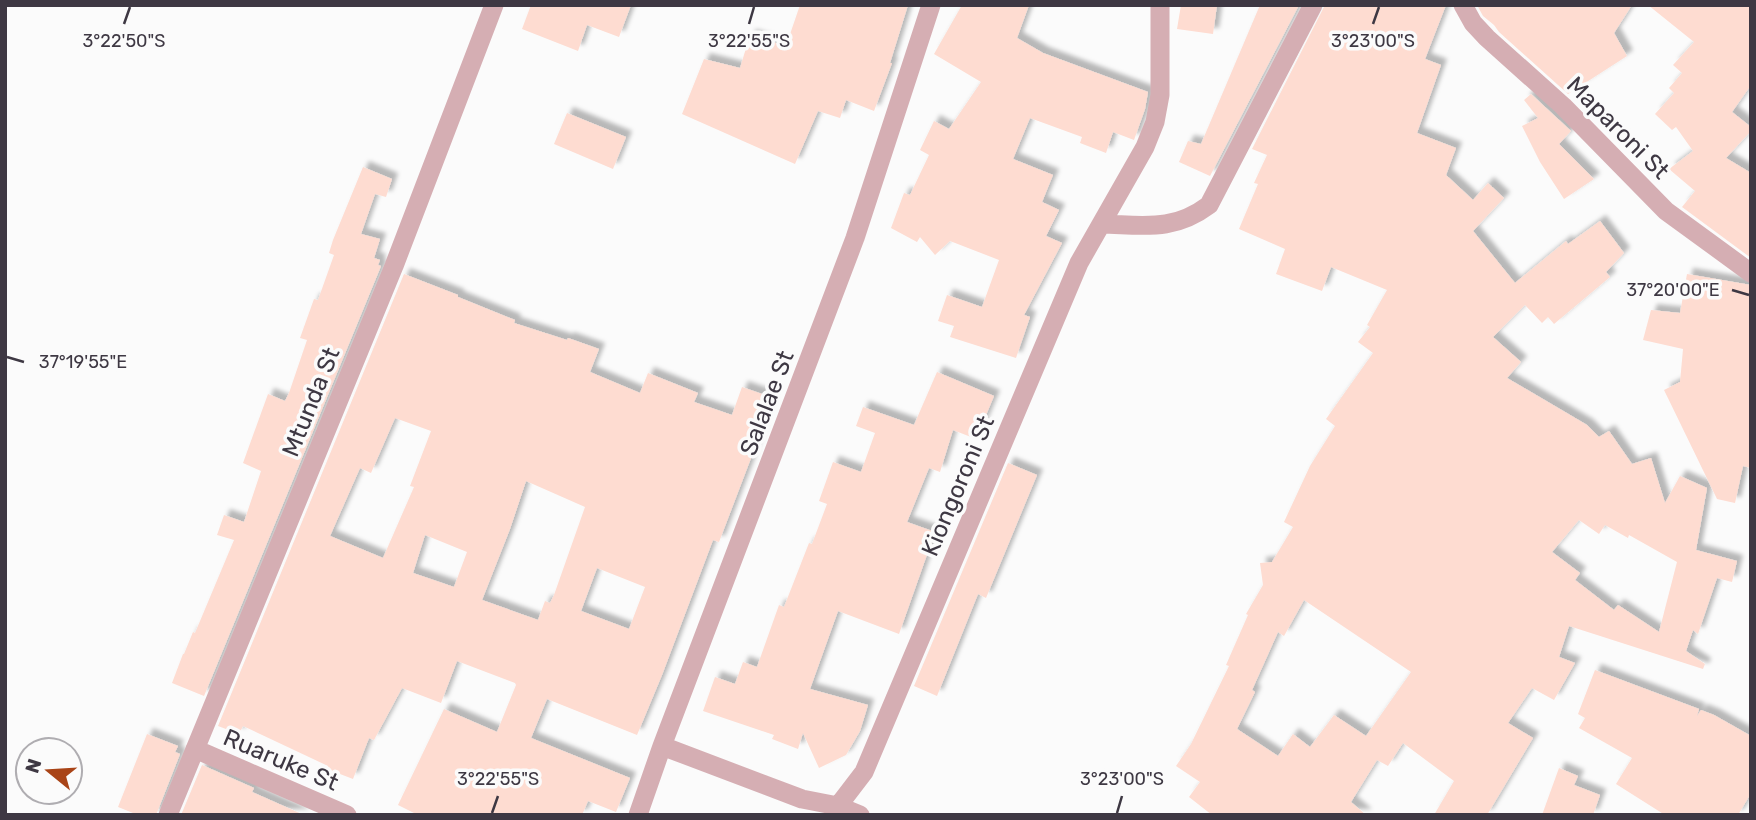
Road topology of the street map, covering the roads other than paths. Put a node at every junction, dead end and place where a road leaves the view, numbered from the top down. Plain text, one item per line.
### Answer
1 (494, 5) edge
2 (931, 5) edge
3 (1160, 5) edge
4 (1313, 5) edge
5 (1463, 5) edge
6 (1101, 224) junction
7 (1751, 273) edge
8 (662, 746) junction
9 (195, 749) junction
10 (838, 806) junction
11 (168, 815) edge
12 (347, 815) edge
13 (638, 815) edge
14 (860, 815) edge

1 - 9 street, Mtunda St
2 - 8 street, Salalae St
3 - 6 street, Kiongoroni St
4 - 6 street
5 - 7 street, Maparoni St
6 - 10 street, Kiongoroni St
8 - 10 street
8 - 13 street, Salalae St
9 - 11 street, Mtunda St
9 - 12 street, Ruaruke St
10 - 14 street

